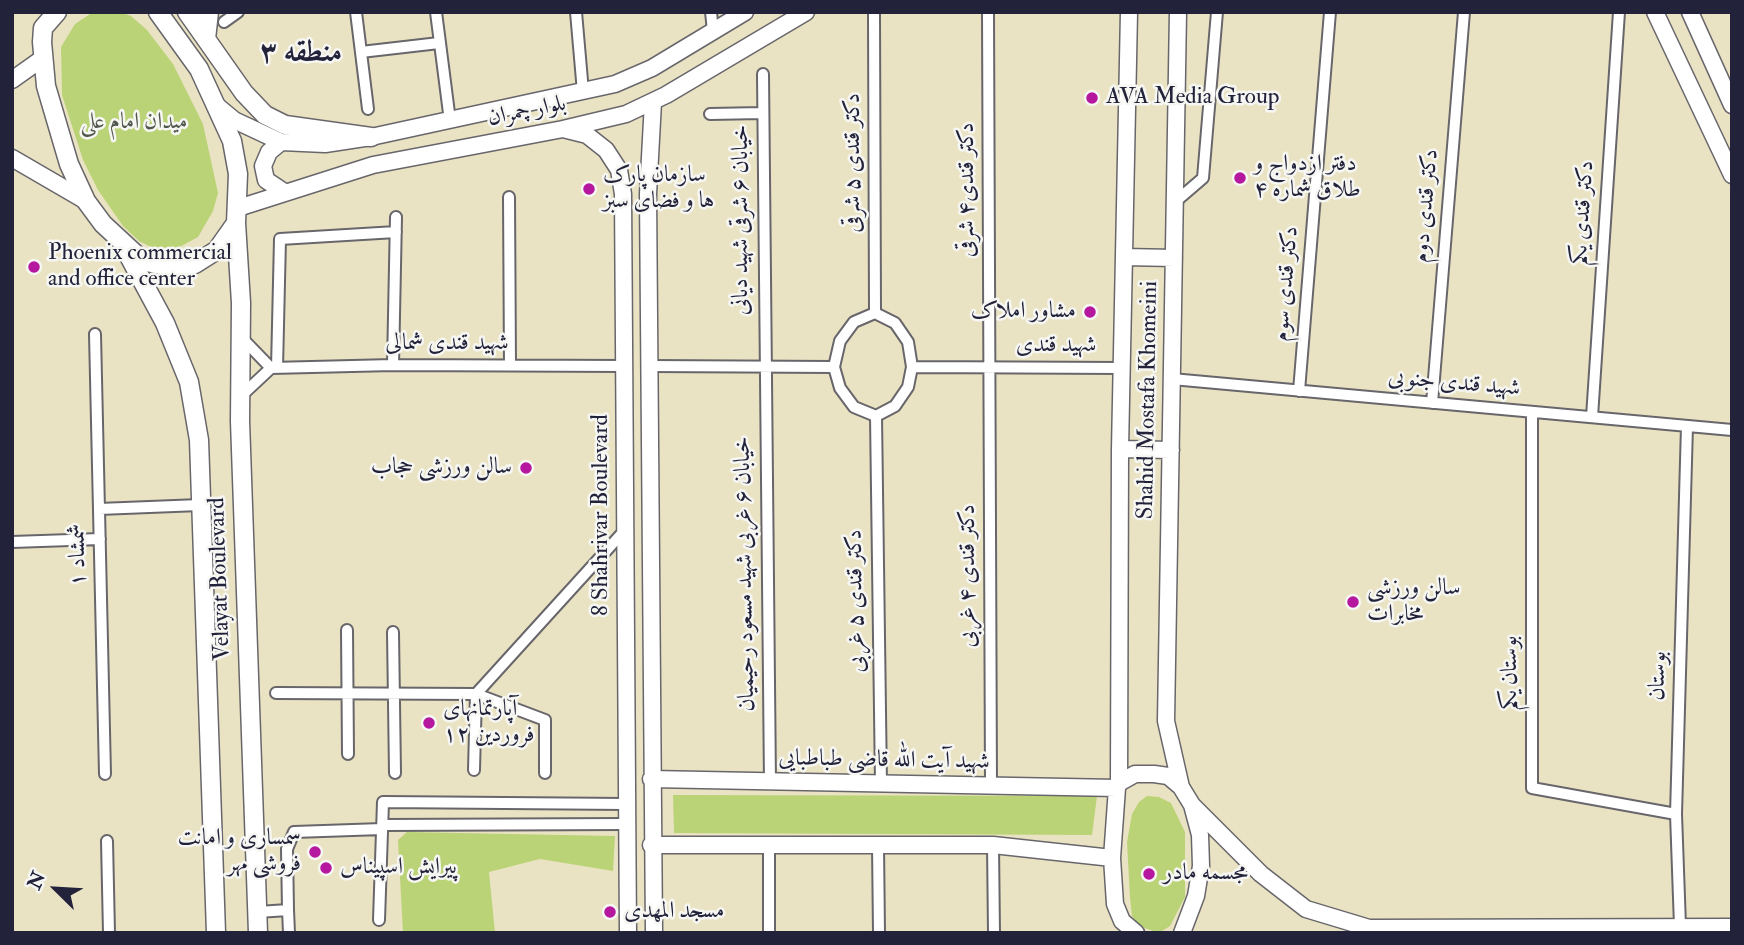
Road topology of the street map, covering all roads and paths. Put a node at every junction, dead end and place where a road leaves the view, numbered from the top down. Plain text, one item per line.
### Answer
1 (57, 12) edge
2 (158, 12) edge
3 (187, 12) edge
4 (238, 12) edge
5 (356, 12) edge
6 (436, 12) edge
7 (576, 12) edge
8 (711, 12) edge
9 (745, 12) edge
10 (806, 12) edge
11 (988, 12) edge
12 (1129, 12) edge
13 (1178, 12) edge
14 (1217, 12) edge
15 (1330, 12) edge
16 (1464, 12) edge
17 (1619, 12) edge
18 (1656, 12) edge
19 (873, 13) edge
20 (1691, 14) edge
21 (216, 17) edge
22 (41, 20) edge
23 (713, 32) junction
24 (206, 39) junction
25 (439, 43) junction
26 (360, 52) junction
27 (43, 58) junction
28 (763, 74) dead end
29 (12, 80) edge
30 (583, 92) junction
31 (653, 102) junction
32 (1732, 104) edge
33 (216, 105) junction
34 (368, 109) dead end
35 (762, 113) junction
36 (710, 114) dead end
37 (450, 121) junction
38 (563, 130) junction
39 (371, 137) junction
40 (281, 142) junction
41 (12, 158) edge
42 (1732, 175) edge
43 (284, 192) junction
44 (509, 197) dead end
45 (86, 201) junction
46 (1175, 202) junction
47 (237, 215) junction
48 (396, 217) dead end
49 (396, 232) junction
50 (123, 245) junction
51 (1124, 257) junction
52 (1174, 258) junction
53 (624, 284) junction
54 (649, 284) junction
55 (875, 313) junction
56 (95, 334) dead end
57 (241, 337) junction
58 (393, 365) junction
59 (510, 365) junction
60 (624, 366) junction
61 (649, 366) junction
62 (764, 366) junction
63 (834, 367) junction
64 (912, 367) junction
65 (990, 367) junction
66 (274, 368) junction
67 (1122, 368) junction
68 (1172, 379) junction
69 (1299, 391) junction
70 (240, 397) junction
71 (1432, 403) junction
72 (1532, 412) junction
73 (876, 415) junction
74 (1591, 418) junction
75 (1687, 426) junction
76 (1732, 430) edge
77 (1120, 449) junction
78 (1171, 450) junction
79 (200, 505) junction
80 (99, 509) junction
81 (625, 530) junction
82 (100, 539) junction
83 (12, 541) edge
84 (650, 620) junction
85 (625, 621) junction
86 (347, 630) dead end
87 (393, 632) dead end
88 (276, 693) dead end
89 (348, 693) junction
90 (394, 693) junction
91 (476, 694) junction
92 (348, 754) dead end
93 (474, 769) dead end
94 (545, 772) dead end
95 (106, 774) dead end
96 (395, 774) dead end
97 (651, 779) junction
98 (668, 780) junction
99 (770, 782) junction
100 (881, 785) junction
101 (991, 785) junction
102 (1118, 785) junction
103 (1181, 787) junction
104 (626, 804) junction
105 (1192, 805) junction
106 (1676, 814) junction
107 (626, 824) junction
108 (382, 827) junction
109 (107, 841) dead end
110 (658, 845) junction
111 (769, 845) junction
112 (878, 845) junction
113 (993, 845) junction
114 (1112, 858) junction
115 (288, 909) junction
116 (258, 912) junction
117 (379, 920) dead end
118 (1681, 926) junction
119 (1732, 926) edge
120 (1122, 927) edge
121 (109, 933) edge
122 (216, 933) edge
123 (258, 933) edge
124 (289, 933) edge
125 (628, 933) edge
126 (654, 933) edge
127 (769, 933) edge
128 (879, 933) edge
129 (994, 933) edge
130 (1136, 933) edge
131 (1182, 933) edge

1 - 22 main road
2 - 33 main road, Velayat Boulevard
3 - 24 main road
4 - 21 street
5 - 26 street
6 - 25 street
7 - 30 street
8 - 23 street
9 - 23 main road, بلوار چمران
10 - 31 main road, بلوار چمران
11 - 65 street, دکتر قندی۴ شرقی
12 - 51 main road, Shahid Mostafa Khomeini
13 - 46 main road, Shahid Mostafa Khomeini
14 - 46 street
15 - 69 street, دکتر قندی سوم
16 - 71 street, دکتر قندی دوم
17 - 74 street, دکتر قندی یکم
18 - 42 main road
19 - 55 street, دکتر قندی ۵ شرقی
20 - 32 main road
21 - 24 main road
22 - 27 main road
23 - 30 main road, بلوار چمران
24 - 39 main road
25 - 26 street
25 - 37 street
26 - 34 street
27 - 29 main road
27 - 45 main road
28 - 35 street, خیابان ۶ شرقی شهید دیانی
30 - 37 main road, بلوار چمران
31 - 38 main road, بلوار چمران
31 - 54 main road, 8 Shahrivar Boulevard
33 - 40 main road, بلوار چمران
33 - 47 main road, Velayat Boulevard
35 - 36 street
35 - 62 street, خیابان ۶ شرقی شهید دیانی
37 - 39 main road, بلوار چمران
38 - 43 main road, بلوار چمران
38 - 53 main road, 8 Shahrivar Boulevard
39 - 40 main road, بلوار چمران
40 - 43 main road
41 - 45 main road
43 - 47 main road, بلوار چمران
44 - 59 street
45 - 50 main road
46 - 52 main road, Shahid Mostafa Khomeini
47 - 50 main road
47 - 57 main road, Velayat Boulevard
48 - 49 street
49 - 58 street
49 - 66 street
50 - 79 main road, Velayat Boulevard
51 - 52 main road
51 - 67 main road, Shahid Mostafa Khomeini
52 - 68 main road, Shahid Mostafa Khomeini
53 - 54 main road
53 - 60 main road, 8 Shahrivar Boulevard
54 - 61 main road, 8 Shahrivar Boulevard
55 - 63 street
55 - 64 street
56 - 80 street, شمشاد ۱
57 - 66 street
57 - 70 main road, Velayat Boulevard
58 - 59 street, شهید قندی شمالی
58 - 66 street, شهید قندی شمالی
59 - 60 street, شهید قندی شمالی
60 - 81 main road, 8 Shahrivar Boulevard
61 - 62 street
61 - 84 main road, 8 Shahrivar Boulevard
62 - 63 street
62 - 99 street, خیابان ۶ غربی شهید مسعود رحیمیان
63 - 73 street
64 - 65 street, شهید قندی
64 - 73 street
65 - 67 street, شهید قندی
65 - 101 street, دکتر قندی ۴ غربی
66 - 70 street
67 - 77 main road, Shahid Mostafa Khomeini
68 - 69 street, شهید قندی جنوبی
68 - 78 main road, Shahid Mostafa Khomeini
69 - 71 street, شهید قندی جنوبی
70 - 116 main road, Velayat Boulevard
71 - 72 street, شهید قندی جنوبی
72 - 74 street, شهید قندی جنوبی
72 - 106 street, بوستان یکم
73 - 100 street, دکتر قندی ۵ غربی
74 - 75 street, شهید قندی جنوبی
75 - 76 street, شهید قندی جنوبی
75 - 106 street, بوستان
77 - 78 main road
77 - 102 main road, Shahid Mostafa Khomeini
78 - 103 main road, Shahid Mostafa Khomeini
79 - 80 street
79 - 122 main road, Velayat Boulevard
80 - 82 street, شمشاد ۱
81 - 85 main road, 8 Shahrivar Boulevard
81 - 91 street
82 - 83 street
82 - 95 street, شمشاد ۱
84 - 85 main road
84 - 97 main road, 8 Shahrivar Boulevard
85 - 104 main road, 8 Shahrivar Boulevard
86 - 89 street
87 - 90 street
88 - 89 street
89 - 90 street
89 - 92 street
90 - 91 street
90 - 96 street
91 - 93 street
91 - 94 street
97 - 98 main road, شهید آیت الله قاضی طباطبایی
97 - 110 main road, 8 Shahrivar Boulevard
98 - 99 main road, شهید آیت الله قاضی طباطبایی
98 - 110 street
99 - 100 main road, شهید آیت الله قاضی طباطبایی
100 - 101 main road, شهید آیت الله قاضی طباطبایی
101 - 102 main road, شهید آیت الله قاضی طباطبایی
102 - 103 main road, شهید آیت الله قاضی طباطبایی
102 - 114 main road, Shahid Mostafa Khomeini
103 - 105 main road, Shahid Mostafa Khomeini
104 - 107 main road, 8 Shahrivar Boulevard
104 - 108 street
105 - 118 main road
105 - 131 main road
106 - 118 street, بوستان
107 - 108 street
107 - 125 main road, 8 Shahrivar Boulevard
108 - 115 street
108 - 117 street
109 - 121 street
110 - 111 main road
110 - 126 main road, 8 Shahrivar Boulevard
111 - 112 main road
111 - 127 street
112 - 113 main road
112 - 128 street
113 - 114 main road
113 - 129 street
114 - 120 main road, Shahid Mostafa Khomeini
115 - 116 street
115 - 124 street
116 - 123 main road, Velayat Boulevard
118 - 119 main road
120 - 130 main road

